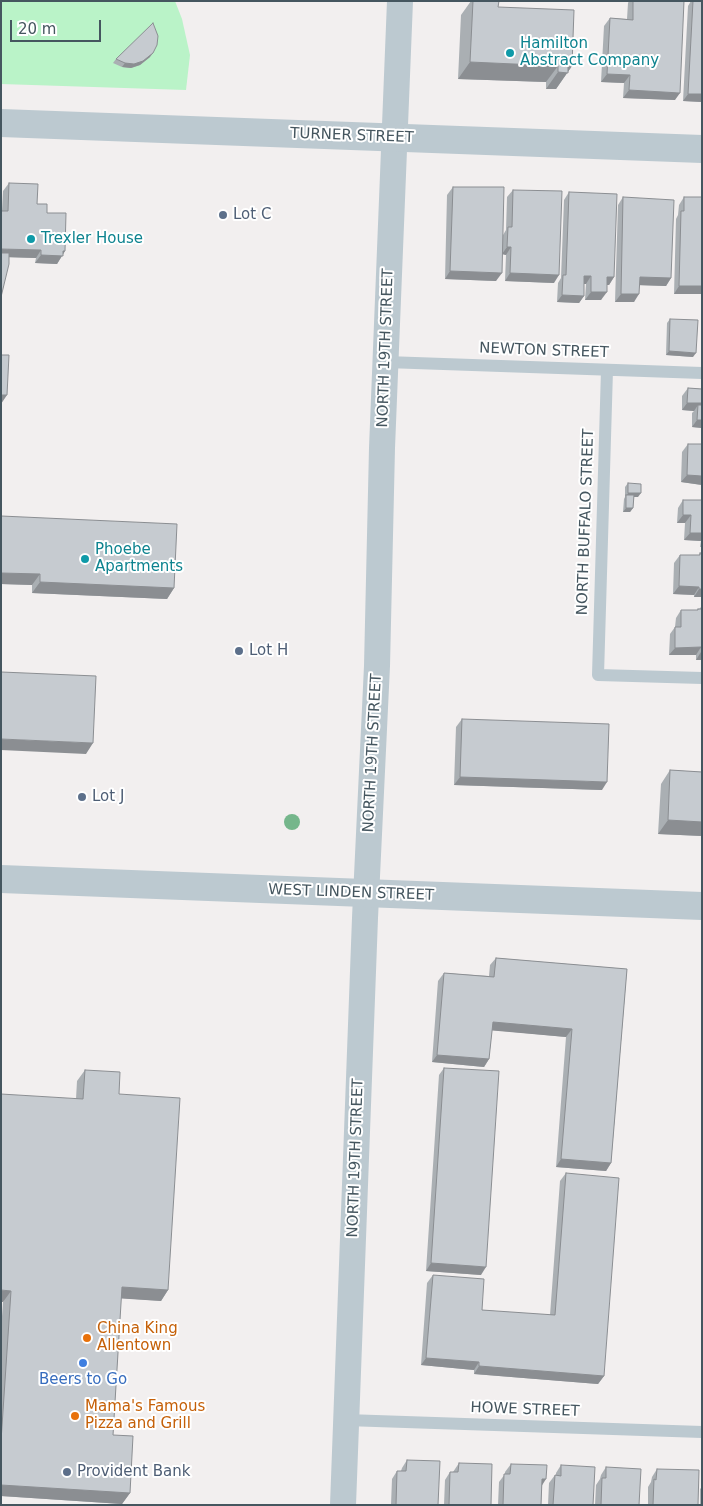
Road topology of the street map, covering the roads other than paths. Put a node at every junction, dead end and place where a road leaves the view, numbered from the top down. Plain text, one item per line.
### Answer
1 (400, 1) edge
2 (1, 123) edge
3 (394, 137) junction
4 (702, 149) edge
5 (386, 362) junction
6 (607, 370) junction
7 (702, 373) edge
8 (702, 678) edge
9 (1, 879) edge
10 (366, 893) junction
11 (702, 906) edge
12 (346, 1420) junction
13 (702, 1432) edge
14 (343, 1505) edge

1 - 3 street, NORTH 19TH STREET
2 - 3 street, TURNER STREET
3 - 4 street, TURNER STREET
3 - 5 street, NORTH 19TH STREET
5 - 6 lane, NEWTON STREET
5 - 10 street, NORTH 19TH STREET
6 - 7 lane, NEWTON STREET
6 - 8 lane, NORTH BUFFALO STREET
9 - 10 street, WEST LINDEN STREET
10 - 11 street, WEST LINDEN STREET
10 - 12 street, NORTH 19TH STREET
12 - 13 lane, HOWE STREET
12 - 14 street, NORTH 19TH STREET

